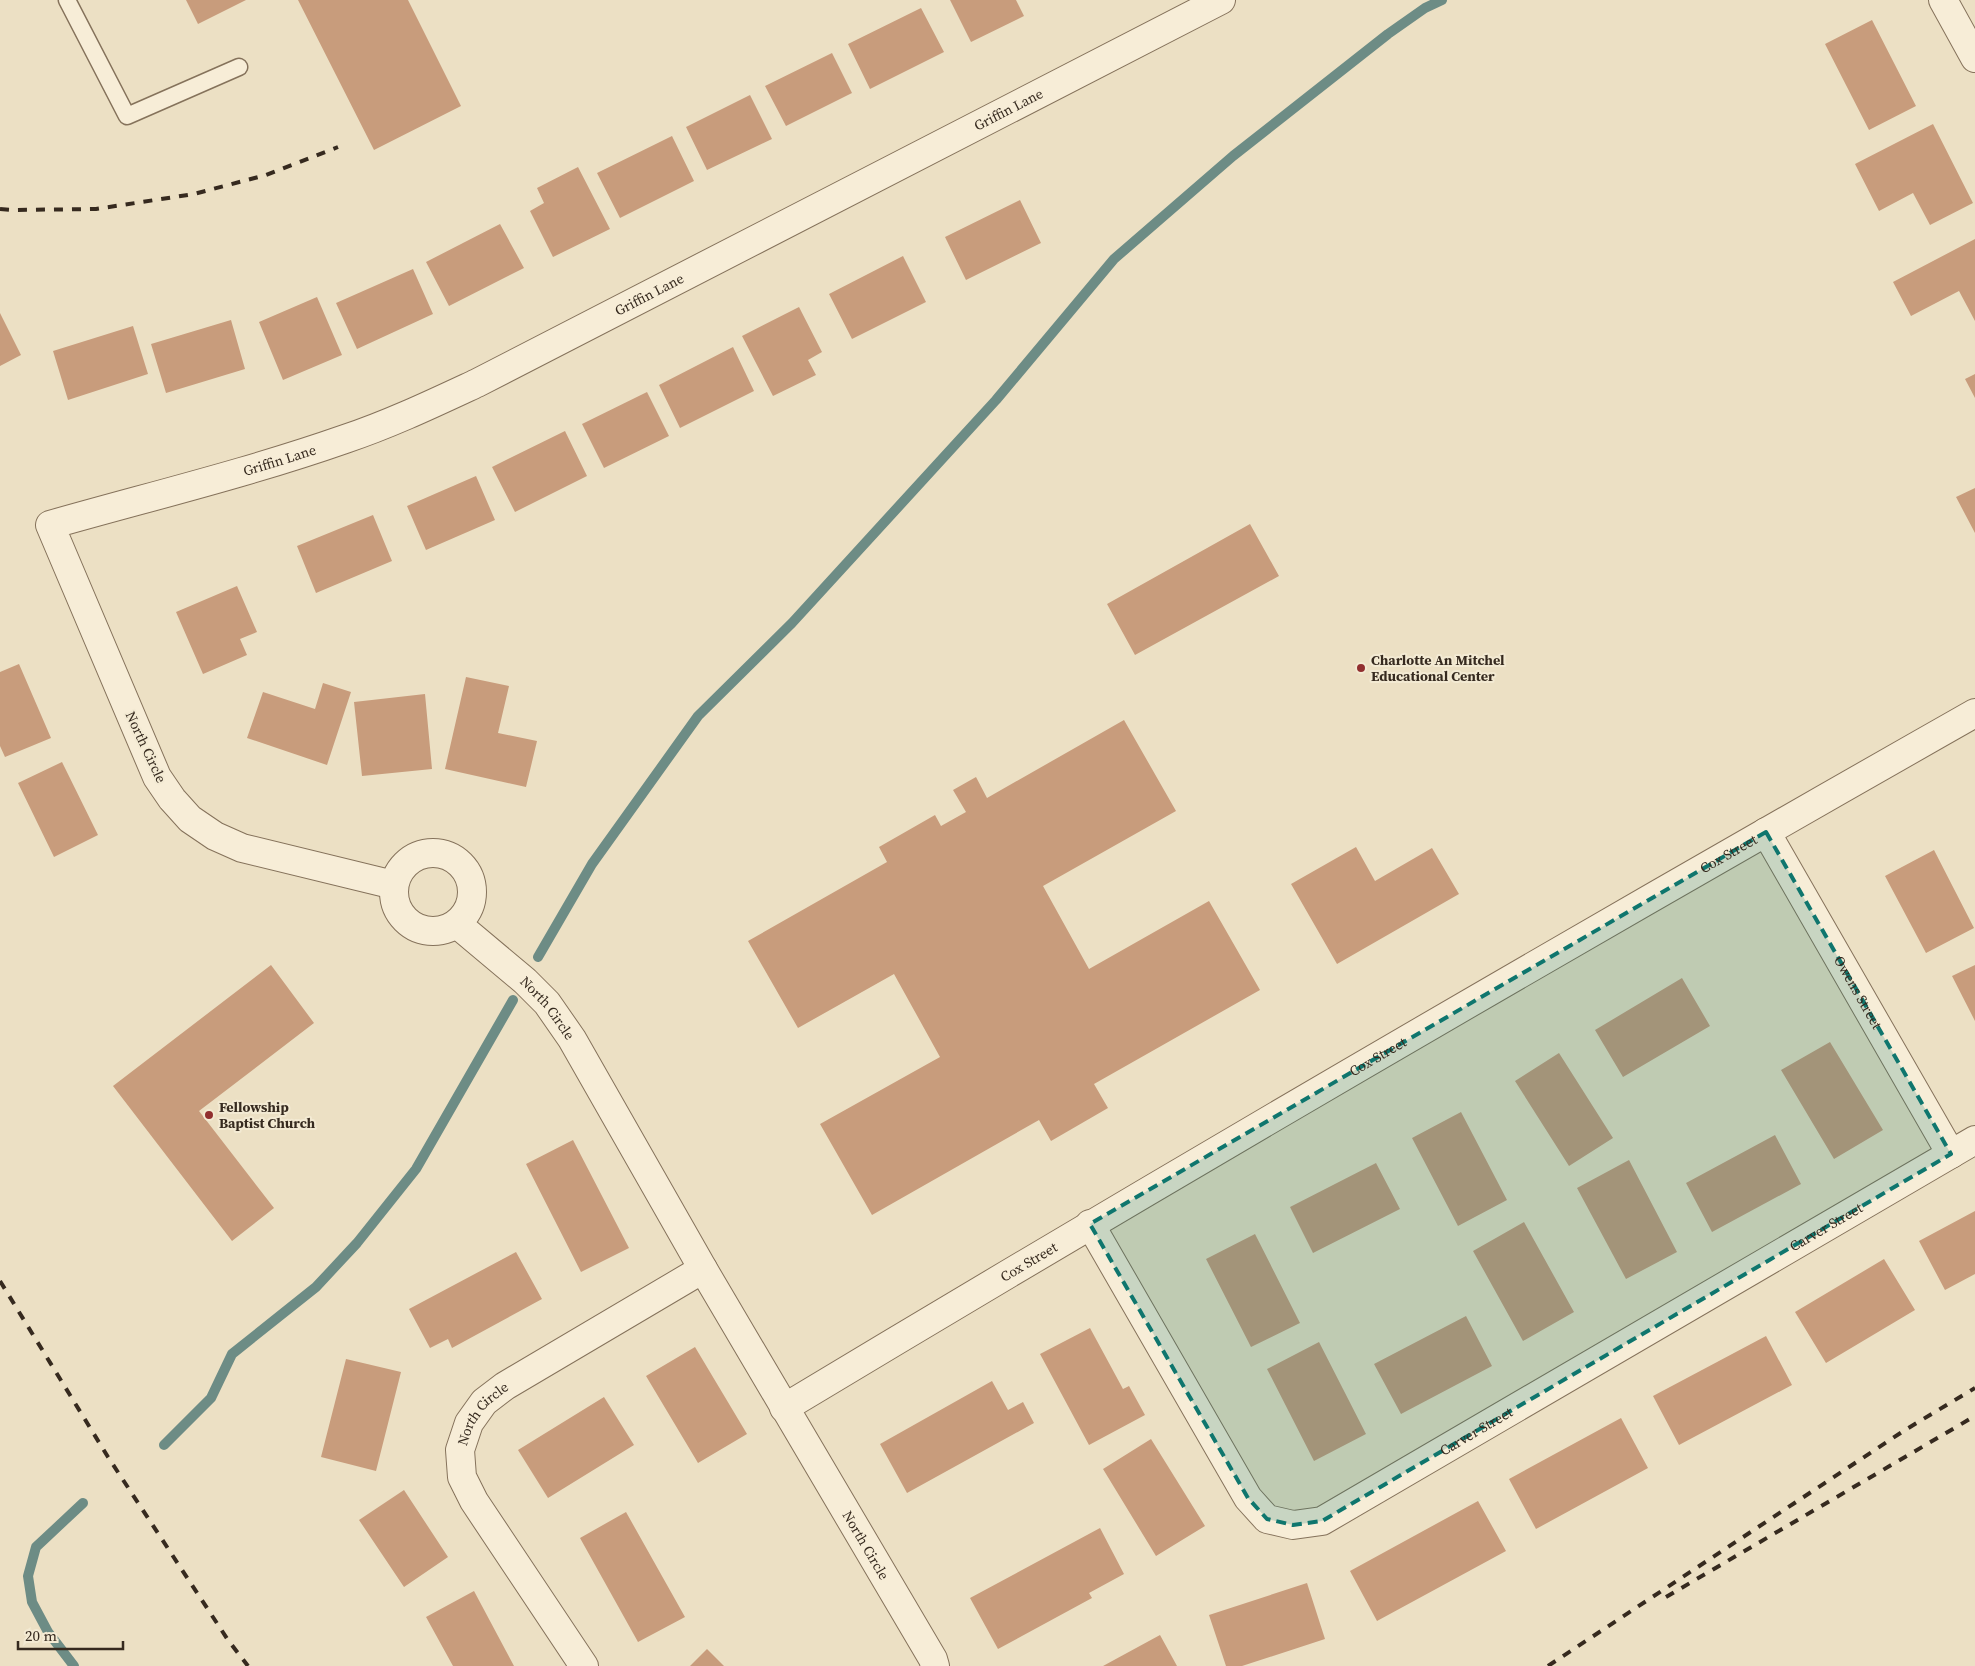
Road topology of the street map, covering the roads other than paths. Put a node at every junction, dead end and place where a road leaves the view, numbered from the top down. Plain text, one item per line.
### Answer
1 (67, 0) edge
2 (1221, 0) edge
3 (1944, 0) edge
4 (1975, 58) edge
5 (239, 67) dead end
6 (50, 525) joint
7 (1975, 713) edge
8 (1766, 832) junction
9 (394, 885) junction
10 (457, 924) junction
11 (1975, 1140) edge
12 (1951, 1154) junction
13 (1090, 1224) junction
14 (703, 1269) junction
15 (784, 1408) junction
16 (584, 1666) edge
17 (936, 1666) edge

1 - 5 lane
2 - 6 street, Griffin Lane
3 - 4 street
6 - 9 street, North Circle
7 - 8 street, Cox Street
8 - 12 street, Owens Street
8 - 13 street, Cox Street
9 - 10 street
9 - 10 street
10 - 14 street, North Circle
11 - 12 street, Carver Street
12 - 13 street, Carver Street
13 - 15 street, Cox Street
14 - 15 street, North Circle
14 - 16 street, North Circle
15 - 17 street, North Circle

